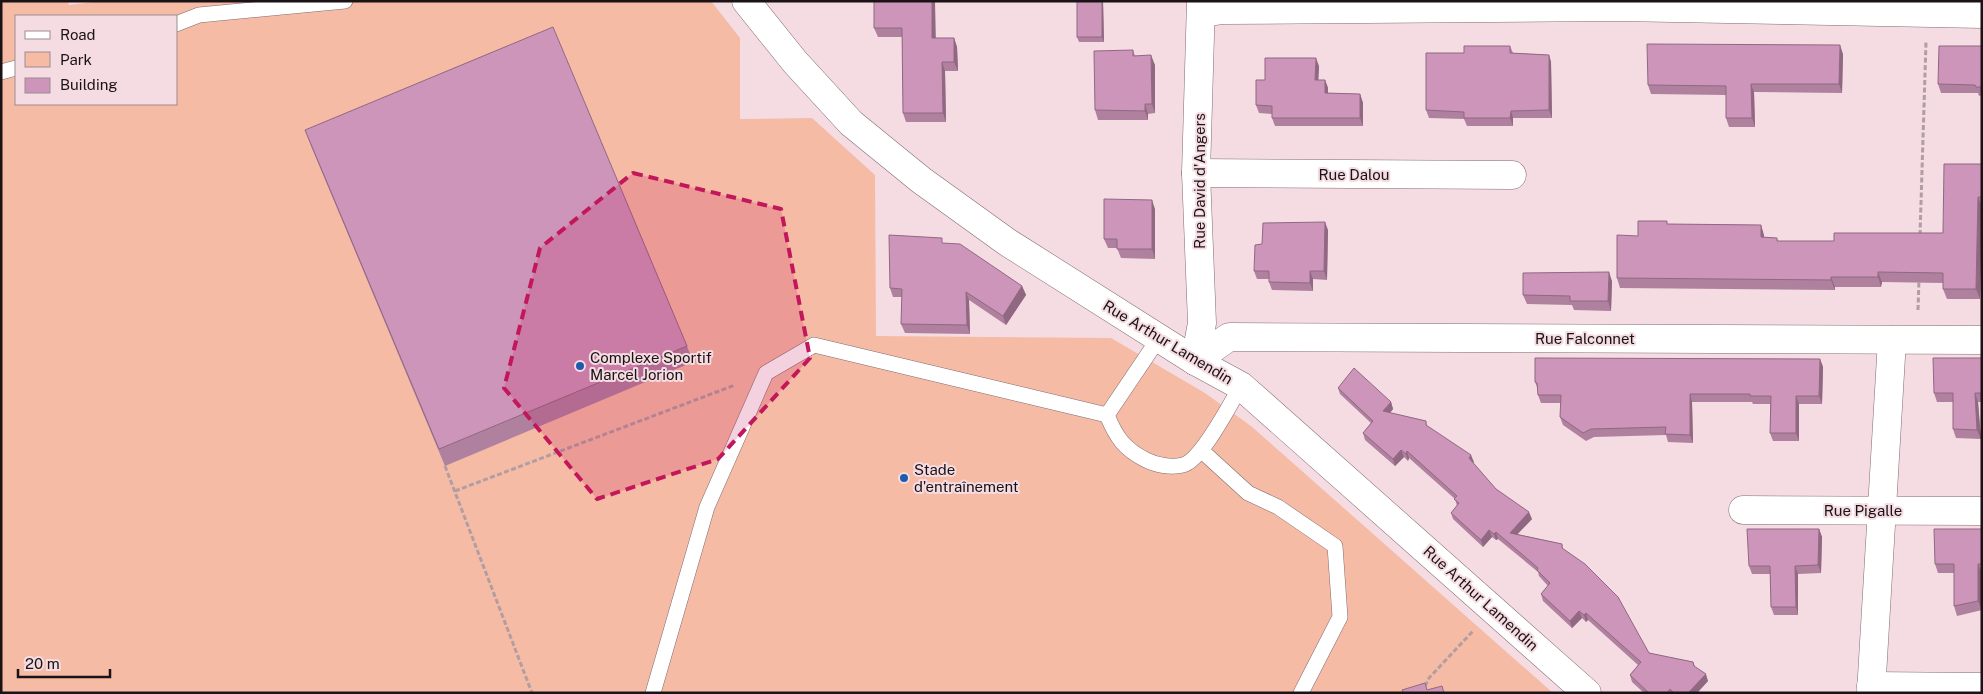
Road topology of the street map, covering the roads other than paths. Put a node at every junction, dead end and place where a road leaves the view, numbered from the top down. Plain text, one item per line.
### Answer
1 (345, 1) edge
2 (746, 1) edge
3 (1619, 4) edge
4 (1201, 7) edge
5 (1912, 10) edge
6 (1982, 14) edge
7 (178, 23) edge
8 (15, 68) edge
9 (1, 72) edge
10 (1196, 173) junction
11 (1512, 175) dead end
12 (1159, 338) junction
13 (1904, 340) junction
14 (1982, 340) edge
15 (1195, 361) junction
16 (1241, 386) junction
17 (1107, 415) junction
18 (1202, 451) junction
19 (1743, 510) dead end
20 (1883, 510) junction
21 (1982, 511) edge
22 (1982, 687) edge
23 (1871, 690) edge
24 (653, 693) edge
25 (1301, 693) edge
26 (1587, 693) edge

1 - 7 lane
2 - 12 street, Rue Arthur Lamendin
3 - 4 street
3 - 5 street
4 - 10 street, Rue David d'Angers
5 - 6 street
8 - 9 lane
10 - 11 street, Rue Dalou
10 - 15 street, Rue David d'Angers
12 - 15 street, Rue Arthur Lamendin
12 - 17 lane
13 - 14 street, Rue Falconnet
13 - 15 street, Rue Falconnet
13 - 20 street
15 - 16 street, Rue Arthur Lamendin
16 - 18 lane
16 - 26 street, Rue Arthur Lamendin
17 - 18 lane
17 - 24 lane
18 - 25 lane
19 - 20 street, Rue Pigalle
20 - 21 street, Rue Pigalle
20 - 23 street
22 - 23 street

